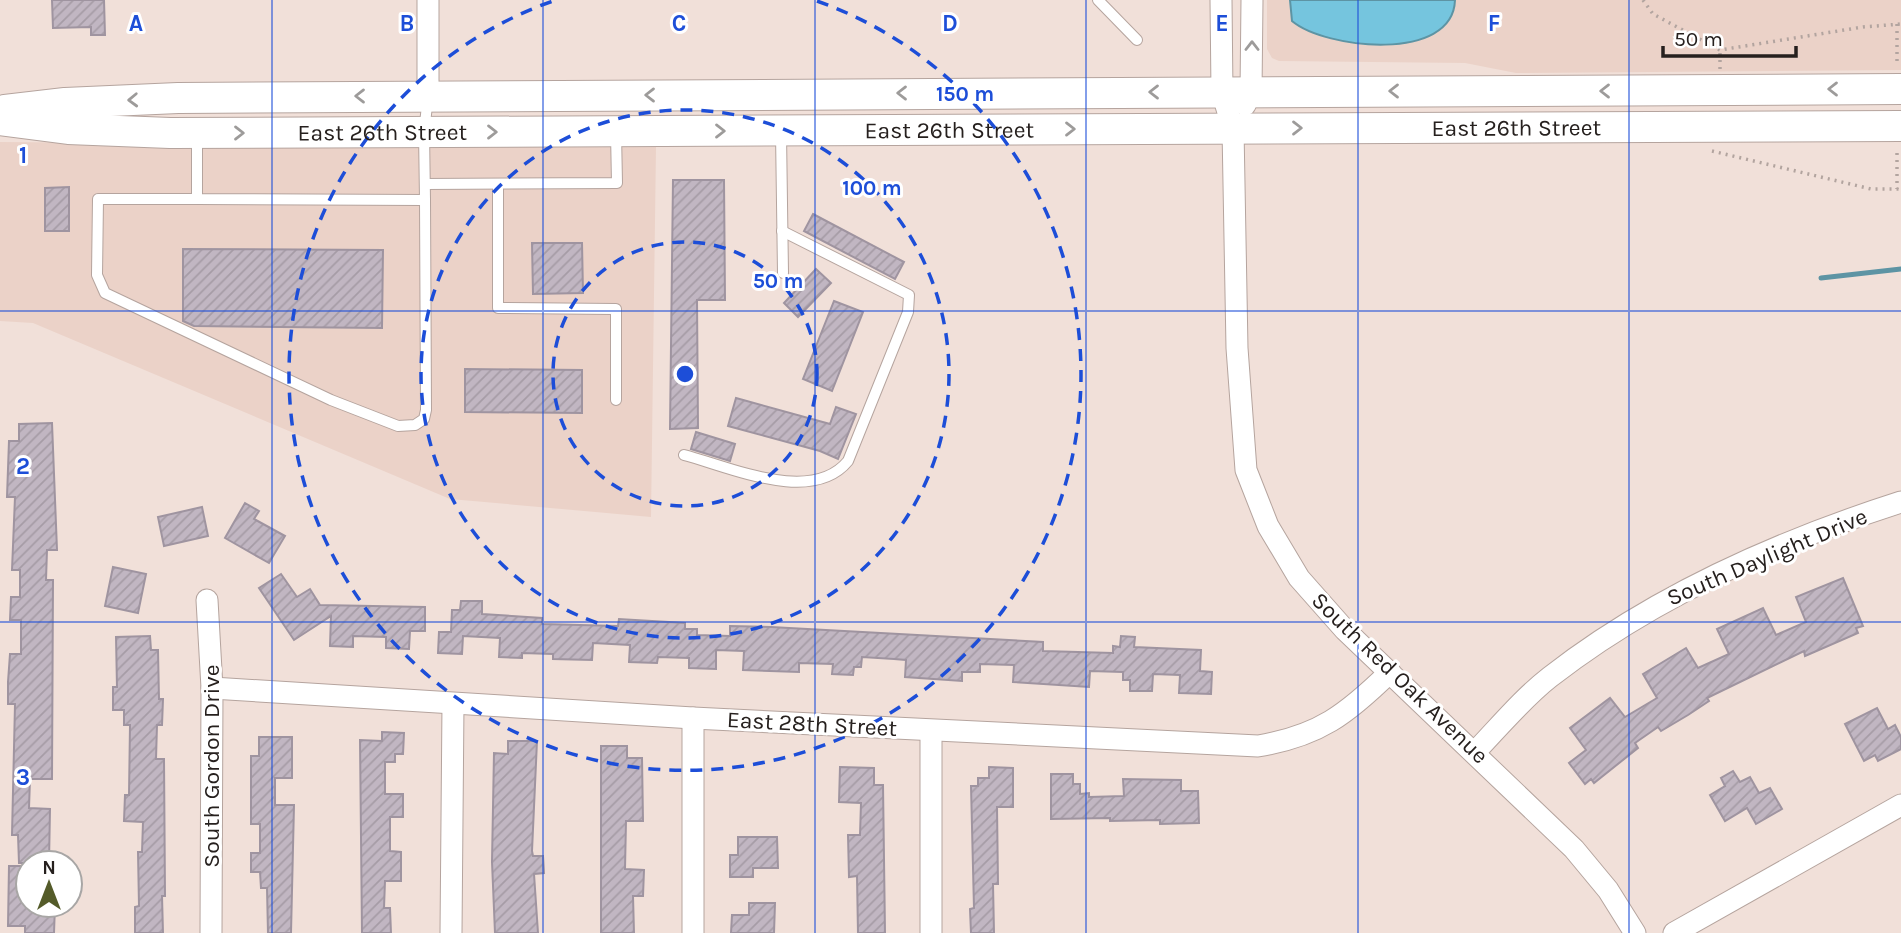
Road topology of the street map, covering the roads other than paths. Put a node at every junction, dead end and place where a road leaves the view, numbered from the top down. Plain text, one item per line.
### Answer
1 (428, 0) edge
2 (1098, 0) edge
3 (1222, 0) edge
4 (1252, 0) edge
5 (1137, 40) dead end
6 (1899, 76) edge
7 (1237, 92) junction
8 (428, 96) junction
9 (0, 110) edge
10 (0, 120) edge
11 (1233, 129) junction
12 (781, 130) junction
13 (616, 131) junction
14 (424, 132) junction
15 (197, 133) junction
16 (1899, 139) edge
17 (425, 184) junction
18 (498, 184) junction
19 (197, 199) junction
20 (425, 200) junction
21 (782, 231) junction
22 (783, 272) dead end
23 (616, 400) dead end
24 (684, 455) dead end
25 (1901, 502) edge
26 (207, 600) dead end
27 (1390, 672) junction
28 (212, 688) junction
29 (453, 704) junction
30 (693, 718) junction
31 (931, 731) junction
32 (1475, 752) junction
33 (1901, 806) edge
34 (211, 933) edge
35 (451, 933) edge
36 (693, 933) edge
37 (931, 933) edge
38 (1635, 933) edge
39 (1674, 933) edge

1 - 8 street
2 - 5 lane
3 - 7 street
7 -> 4 street
6 -> 7 main road, East 26th Street
7 -> 8 main road, East 26th Street
7 - 11 street
8 -> 9 main road, East 26th Street
8 - 14 lane
10 - 15 main road, East 26th Street
12 -> 11 main road, East 26th Street
11 -> 16 main road, East 26th Street
11 - 27 street, South Red Oak Avenue
13 -> 12 main road, East 26th Street
12 - 21 lane
14 -> 13 main road, East 26th Street
13 - 18 lane
15 -> 14 main road, East 26th Street
14 - 17 lane
15 - 19 lane
17 - 18 lane
17 - 20 lane
18 - 23 lane
19 - 20 lane
19 - 20 lane
21 - 22 lane
21 - 24 lane
25 - 32 street, South Daylight Drive
26 - 28 street, South Gordon Drive
27 - 31 street, East 28th Street
27 - 32 street, South Red Oak Avenue
28 - 29 street, East 28th Street
28 - 34 street, South Gordon Drive
29 - 30 street, East 28th Street
29 - 35 street
30 - 31 street, East 28th Street
30 - 36 street
31 - 37 street
32 - 38 street, South Red Oak Avenue
33 - 39 street

